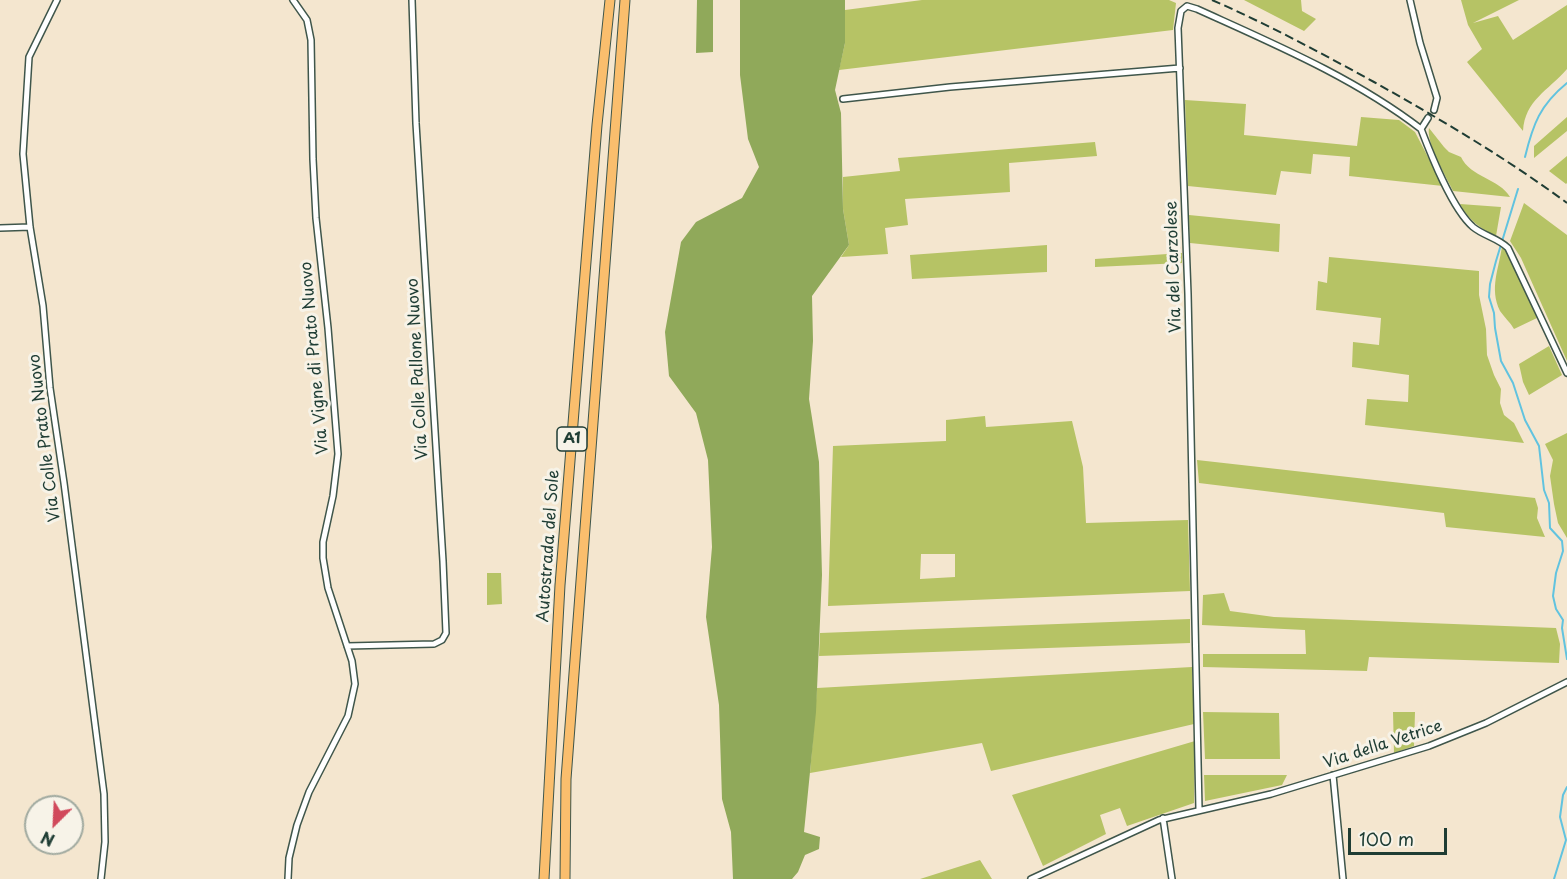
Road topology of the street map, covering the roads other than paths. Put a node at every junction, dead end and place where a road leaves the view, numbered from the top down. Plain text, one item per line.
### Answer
1 (57, 0) edge
2 (292, 0) edge
3 (412, 0) edge
4 (610, 0) edge
5 (626, 0) edge
6 (1410, 0) edge
7 (1180, 68) junction
8 (843, 99) dead end
9 (1434, 110) dead end
10 (1428, 118) dead end
11 (1421, 129) junction
12 (30, 227) junction
13 (0, 228) edge
14 (1567, 373) edge
15 (347, 646) junction
16 (1567, 682) edge
17 (1333, 775) junction
18 (1200, 809) junction
19 (1163, 818) junction
20 (101, 879) edge
21 (288, 879) edge
22 (544, 879) edge
23 (565, 879) edge
24 (1031, 879) edge
25 (1172, 879) edge
26 (1343, 879) edge

1 - 12 street, Via Colle Prato Nuovo
2 - 15 street, Via Vigne di Prato Nuovo
3 - 15 street, Via Colle Pallone Nuovo
4 - 22 highway, Autostrada del Sole / A1
5 - 23 highway, Autostrada del Sole / A1
6 - 9 street
7 - 8 street
7 - 11 street, Via del Carzolese
7 - 18 street, Via del Carzolese
10 - 11 street
11 - 14 street
12 - 13 street
12 - 20 street, Via Colle Prato Nuovo
15 - 21 street, Via Vigne di Prato Nuovo
16 - 17 street, Via della Vetrice
17 - 18 street, Via della Vetrice
17 - 26 street
18 - 19 street, Via della Vetrice
19 - 24 street, Via della Vetrice
19 - 25 street

